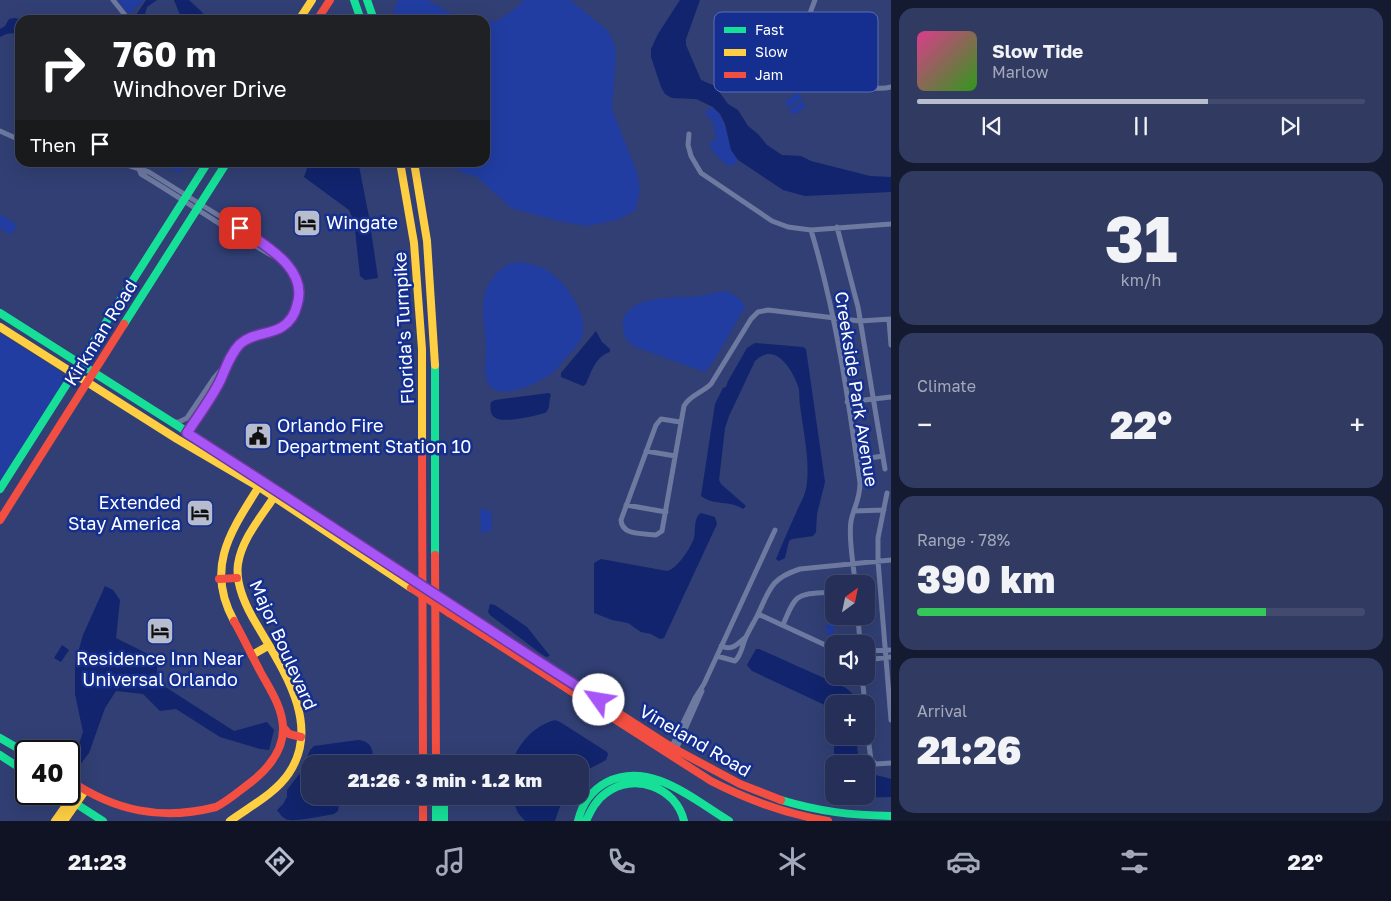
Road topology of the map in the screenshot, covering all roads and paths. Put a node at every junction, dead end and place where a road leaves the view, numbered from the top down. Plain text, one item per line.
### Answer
1 (113, 0) edge
2 (312, 0) edge
3 (330, 0) edge
4 (354, 0) edge
5 (367, 0) edge
6 (815, 0) edge
7 (810, 12) edge
8 (125, 15) edge
9 (302, 15) edge
10 (320, 15) edge
11 (359, 15) edge
12 (372, 15) edge
13 (891, 87) edge
14 (878, 88) edge
15 (0, 131) edge
16 (689, 134) dead end
17 (15, 138) edge
18 (136, 167) edge
19 (205, 167) edge
20 (224, 167) edge
21 (401, 167) edge
22 (415, 167) edge
23 (185, 198) junction
24 (199, 207) junction
25 (891, 224) edge
26 (837, 227) junction
27 (810, 230) junction
28 (253, 237) junction
29 (249, 243) junction
30 (287, 264) junction
31 (0, 313) edge
32 (834, 316) junction
33 (890, 320) edge
34 (860, 321) junction
35 (0, 327) edge
36 (891, 345) edge
37 (228, 362) junction
38 (80, 364) junction
39 (94, 373) junction
40 (73, 374) junction
41 (214, 378) junction
42 (220, 381) junction
43 (87, 383) junction
44 (891, 397) edge
45 (872, 399) junction
46 (847, 402) junction
47 (144, 419) junction
48 (680, 422) junction
49 (171, 423) junction
50 (187, 433) junction
51 (177, 439) junction
52 (646, 451) junction
53 (675, 456) junction
54 (883, 456) junction
55 (857, 460) junction
56 (233, 462) junction
57 (885, 469) dead end
58 (261, 484) junction
59 (0, 490) edge
60 (888, 493) dead end
61 (276, 494) junction
62 (626, 505) junction
63 (884, 510) junction
64 (854, 511) junction
65 (666, 512) junction
66 (0, 520) edge
67 (775, 530) dead end
68 (891, 560) edge
69 (878, 561) junction
70 (854, 563) junction
71 (855, 575) edge
72 (238, 578) junction
73 (220, 579) junction
74 (825, 593) edge
75 (758, 614) junction
76 (782, 625) junction
77 (746, 636) junction
78 (825, 645) edge
79 (268, 646) junction
80 (721, 646) junction
81 (733, 648) junction
82 (888, 650) edge
83 (875, 651) edge
84 (740, 653) junction
85 (252, 655) junction
86 (717, 656) junction
87 (888, 658) edge
88 (875, 659) edge
89 (891, 720) edge
90 (284, 728) junction
91 (302, 737) junction
92 (0, 738) edge
93 (0, 744) edge
94 (869, 745) edge
95 (15, 746) edge
96 (15, 749) edge
97 (673, 751) junction
98 (0, 755) edge
99 (423, 755) edge
100 (437, 755) edge
101 (891, 763) edge
102 (15, 765) edge
103 (245, 788) junction
104 (82, 789) joint
105 (80, 792) edge
106 (257, 801) junction
107 (788, 804) junction
108 (70, 805) edge
109 (72, 805) edge
110 (78, 805) edge
111 (423, 805) edge
112 (436, 805) edge
113 (444, 805) edge
114 (786, 812) junction
115 (891, 816) edge
116 (55, 821) edge
117 (64, 821) edge
118 (103, 821) edge
119 (173, 821) edge
120 (230, 821) edge
121 (423, 821) edge
122 (436, 821) edge
123 (444, 821) edge
124 (578, 821) edge
125 (586, 821) edge
126 (684, 821) edge
127 (729, 821) edge
128 (828, 821) edge

1 - 8 street
2 - 9 main road
3 - 10 main road
4 - 11 main road
5 - 12 main road
6 - 7 street
13 - 14 street
15 - 17 street
16 - 27 street
18 - 23 street
19 - 23 main road, Kirkman Road
20 - 24 main road, Kirkman Road
21 - 99 main road, Florida's Turnpike
22 - 100 main road, Florida's Turnpike
23 - 24 street
23 - 38 main road, Kirkman Road
24 - 28 street
24 - 29 street
24 - 39 main road, Kirkman Road
25 - 26 street
26 - 27 street
26 - 34 street
27 - 32 street, Creekside Park Avenue
28 - 29 street
28 - 30 street
29 - 30 street
30 - 37 street
31 - 38 main road, Vineland Road
32 - 34 street
32 - 46 street, Creekside Park Avenue
32 - 48 street
33 - 34 street
33 - 36 street
34 - 45 street
35 - 40 main road, Vineland Road
37 - 41 street
37 - 42 street
38 - 39 main road, Vineland Road
38 - 40 main road, Kirkman Road
39 - 43 main road, Kirkman Road
39 - 49 main road, Vineland Road
40 - 43 main road, Vineland Road
40 - 59 main road, Kirkman Road
41 - 42 street
41 - 49 street
42 - 50 street
43 - 47 main road, Vineland Road
43 - 66 main road, Kirkman Road
44 - 45 street
45 - 46 street
45 - 54 street
46 - 55 street, Creekside Park Avenue
47 - 50 main road
47 - 51 main road, Vineland Road
48 - 52 street
48 - 53 street
49 - 50 main road, Vineland Road
50 - 56 main road, Vineland Road
51 - 56 main road
51 - 58 main road, Vineland Road
52 - 53 street
52 - 62 street
53 - 65 street
54 - 55 street
54 - 57 street
55 - 64 street, Creekside Park Avenue
56 - 58 main road, Vineland Road
58 - 61 main road, Vineland Road
58 - 73 main road, Major Boulevard
60 - 63 street
61 - 72 main road, Major Boulevard
61 - 97 main road, Vineland Road, bridge
62 - 65 street
62 - 65 street
63 - 64 street
63 - 69 street
64 - 70 street, Creekside Park Avenue
67 - 80 street
68 - 69 street
69 - 70 street
69 - 82 street
70 - 71 street, Creekside Park Avenue
70 - 75 street
72 - 73 main road
72 - 79 main road, Major Boulevard
73 - 85 main road, Major Boulevard
74 - 76 street
75 - 76 street
75 - 77 street
76 - 78 street
77 - 81 street
77 - 84 street
79 - 85 main road
79 - 91 main road, Major Boulevard
80 - 81 street
80 - 86 street
81 - 84 street
82 - 83 street
82 - 87 street
84 - 86 street
85 - 90 main road, Major Boulevard
86 - 97 street
87 - 88 street
87 - 89 street
90 - 91 main road
90 - 103 main road, Major Boulevard
91 - 106 main road, Major Boulevard
92 - 95 main road
93 - 96 main road
94 - 101 street
97 - 107 main road, Vineland Road
97 - 114 main road, Vineland Road
98 - 102 main road
103 - 106 main road
103 - 119 main road, Major Boulevard
104 - 105 main road
104 - 119 main road, Major Boulevard
106 - 120 main road, Major Boulevard
107 - 114 main road
107 - 115 main road, Vineland Road
108 - 116 main road
109 - 117 main road
110 - 118 main road
111 - 121 main road
112 - 122 main road
113 - 123 main road
114 - 128 main road, Vineland Road
124 - 127 main road
125 - 126 main road

